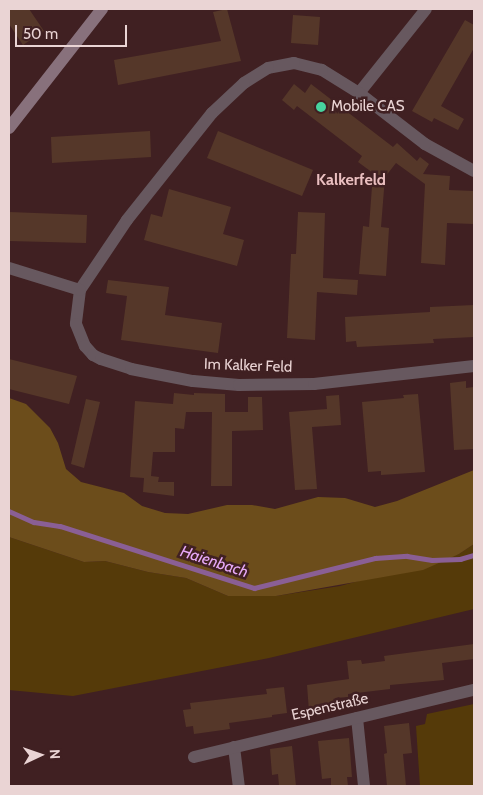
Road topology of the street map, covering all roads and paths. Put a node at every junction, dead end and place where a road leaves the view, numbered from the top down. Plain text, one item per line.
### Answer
1 (102, 9) edge
2 (426, 9) edge
3 (359, 93) junction
4 (9, 128) edge
5 (474, 171) edge
6 (9, 268) edge
7 (80, 290) junction
8 (474, 366) edge
9 (474, 690) edge
10 (356, 718) junction
11 (234, 747) junction
12 (194, 757) dead end
13 (239, 786) edge
14 (364, 786) edge

1 - 4 main road
2 - 3 street
3 - 5 street, Im Kalker Feld
3 - 7 street, Im Kalker Feld
6 - 7 street
7 - 8 street, Im Kalker Feld
9 - 10 street, Espenstraße
10 - 11 street, Espenstraße
10 - 14 street
11 - 12 street, Espenstraße
11 - 13 street

